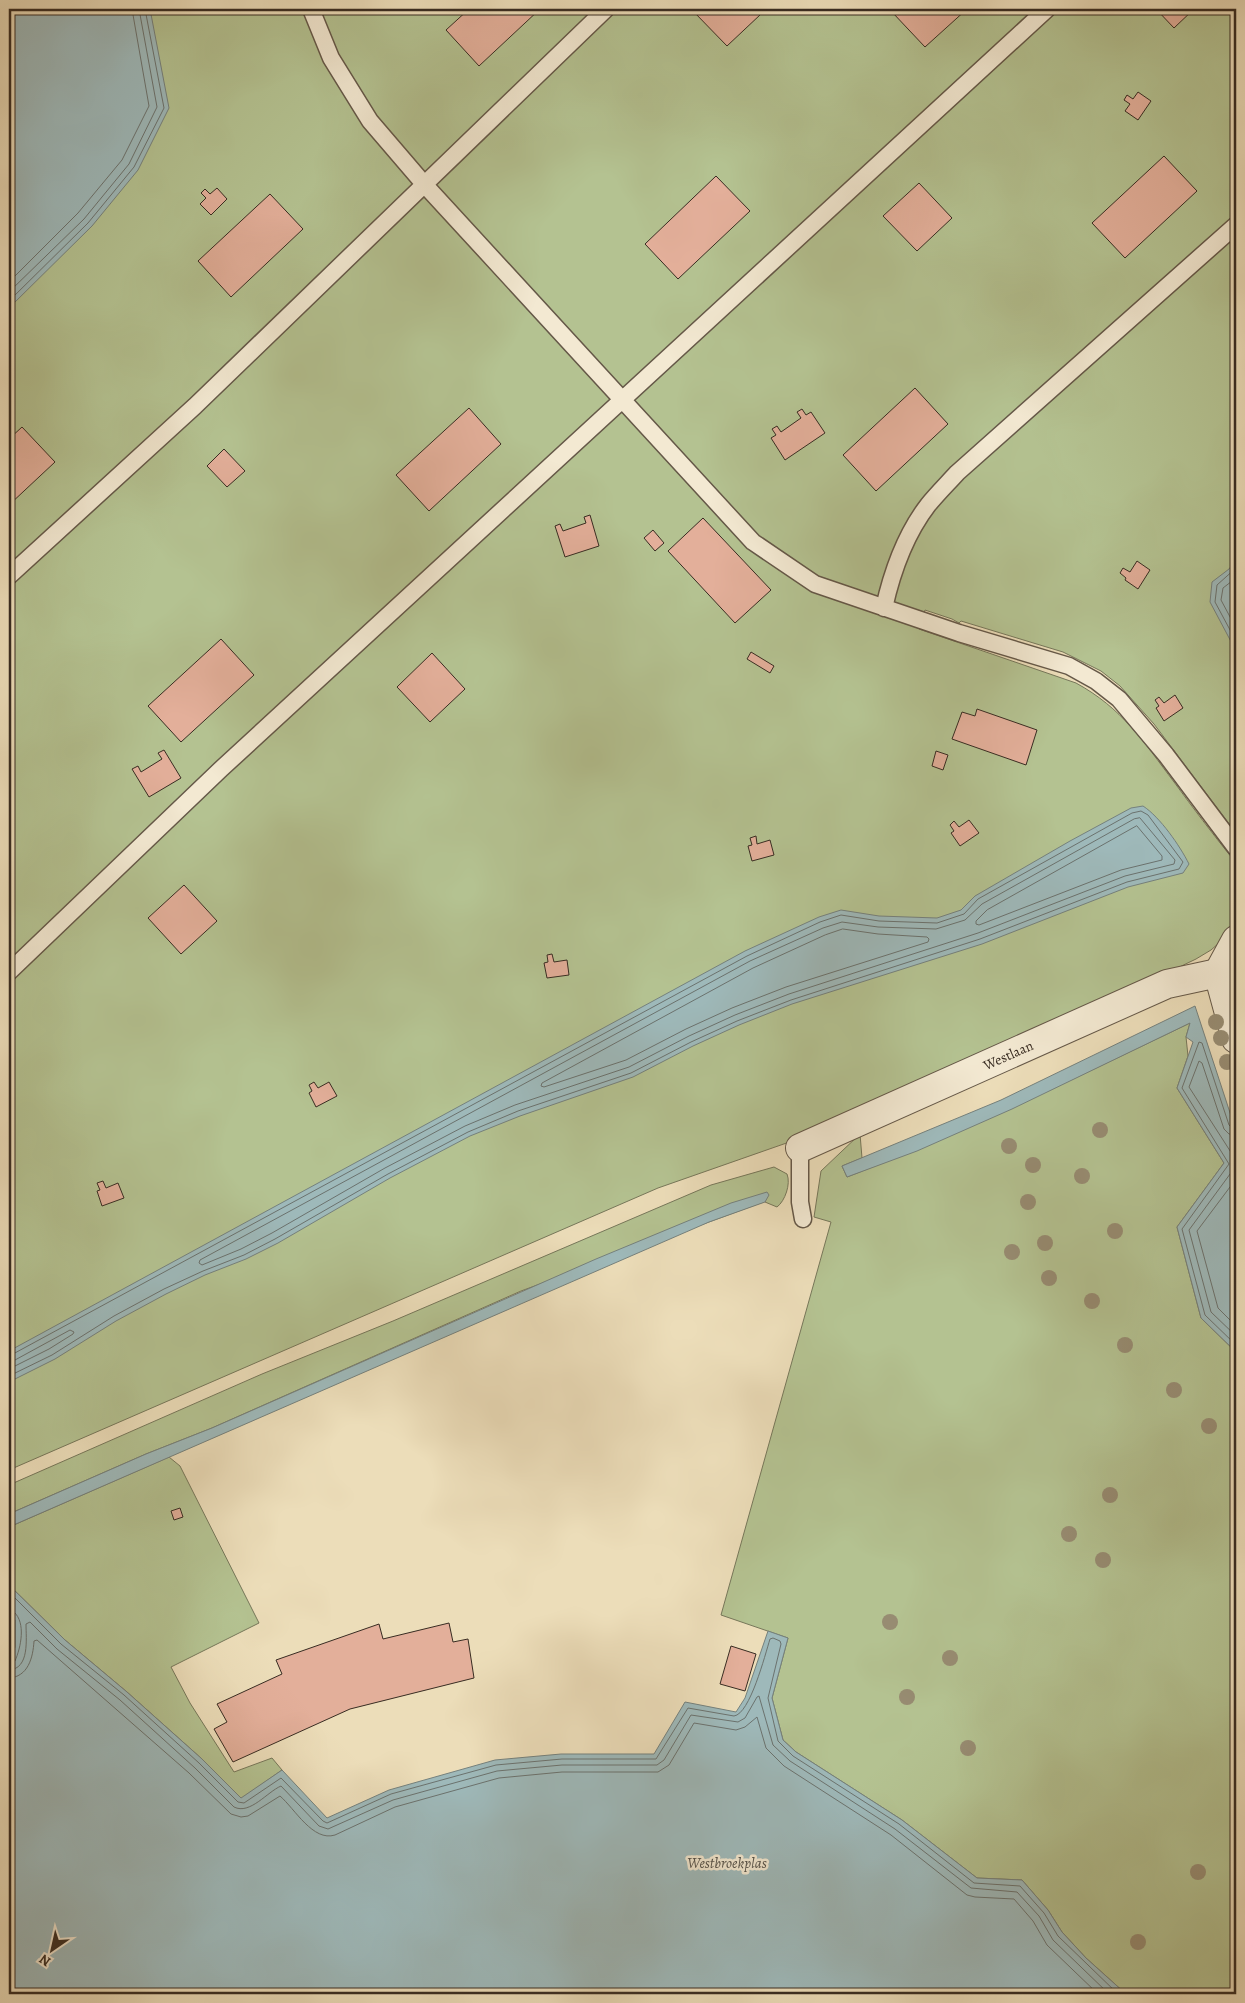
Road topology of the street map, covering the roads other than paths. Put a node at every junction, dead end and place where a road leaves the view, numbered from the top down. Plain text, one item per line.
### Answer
1 (311, 9) edge
2 (606, 9) edge
3 (1047, 9) edge
4 (424, 184) junction
5 (1236, 225) edge
6 (623, 399) junction
7 (9, 576) edge
8 (884, 608) junction
9 (1236, 848) edge
10 (1236, 940) edge
11 (9, 972) edge
12 (1218, 973) junction
13 (1236, 1040) edge
14 (800, 1148) joint
15 (803, 1219) dead end

1 - 4 lane
2 - 4 lane
3 - 6 lane
4 - 6 lane
4 - 7 lane
5 - 8 lane
6 - 8 lane
6 - 11 lane
8 - 9 lane
10 - 12 street
12 - 13 street
12 - 14 street, Westlaan
14 - 15 lane

